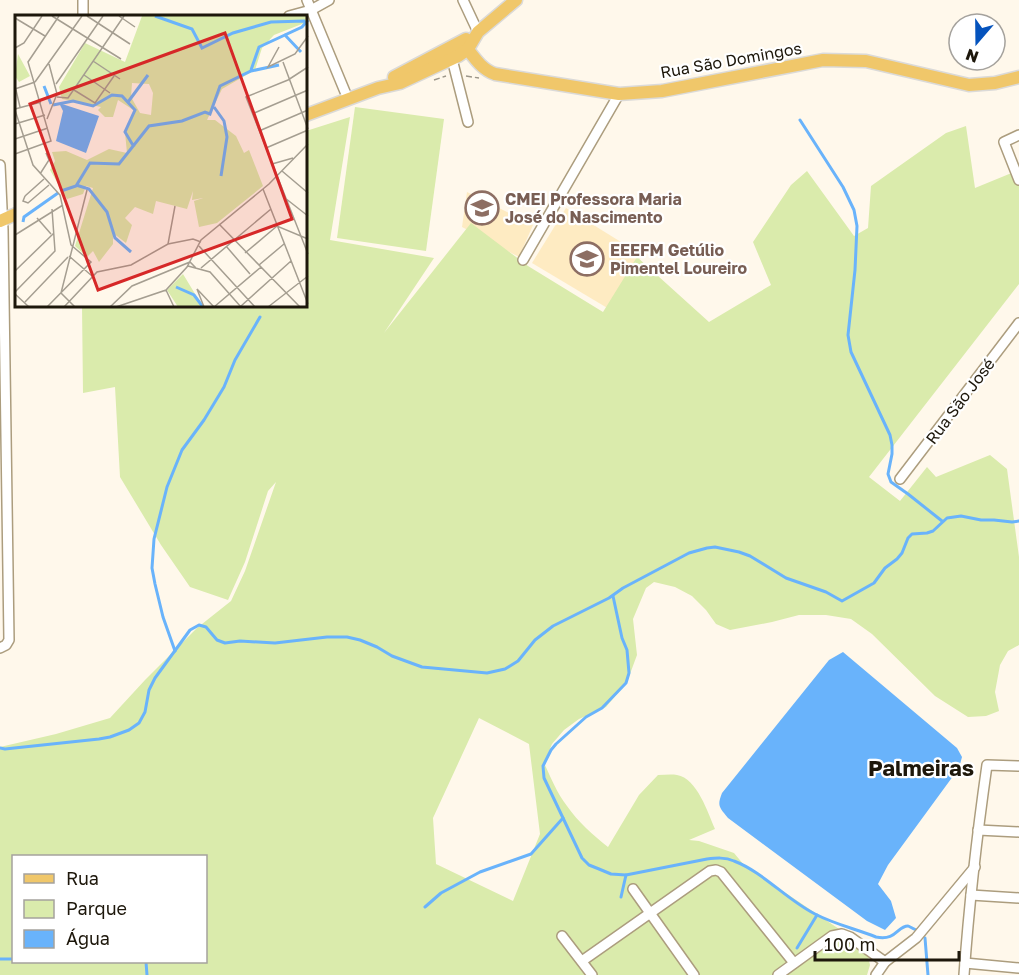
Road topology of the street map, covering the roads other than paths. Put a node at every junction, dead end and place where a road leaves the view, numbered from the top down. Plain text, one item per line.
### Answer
1 (329, 0) edge
2 (463, 0) edge
3 (516, 0) edge
4 (309, 5) edge
5 (291, 15) edge
6 (478, 32) junction
7 (465, 46) junction
8 (451, 54) junction
9 (1019, 77) edge
10 (619, 94) junction
11 (348, 99) junction
12 (308, 114) edge
13 (468, 123) dead end
14 (1019, 135) edge
15 (0, 165) edge
16 (1019, 180) edge
17 (15, 214) edge
18 (1, 220) edge
19 (523, 260) dead end
20 (2, 288) edge
21 (1019, 323) edge
22 (3, 372) edge
23 (4, 466) edge
24 (900, 479) dead end
25 (4, 555) edge
26 (0, 648) edge
27 (1019, 766) edge
28 (978, 830) junction
29 (1019, 832) edge
30 (975, 866) junction
31 (633, 889) dead end
32 (971, 895) junction
33 (1019, 898) edge
34 (650, 914) junction
35 (562, 936) dead end
36 (582, 961) junction
37 (885, 962) junction
38 (794, 963) junction
39 (965, 963) junction
40 (1019, 968) edge
41 (592, 975) edge
42 (694, 975) edge
43 (778, 975) edge
44 (876, 975) edge
45 (964, 975) edge

1 - 4 street
2 - 6 street
3 - 6 main road
4 - 5 street
4 - 11 street
6 - 7 main road
7 - 8 main road
7 - 10 main road, Rua São Domingos
8 - 11 main road
8 - 13 street
9 - 10 main road, Rua São Domingos
10 - 19 street
11 - 12 main road
14 - 16 street
15 - 18 street
17 - 18 main road
18 - 20 street
20 - 22 street
21 - 24 street, Rua São José
22 - 23 street
23 - 25 street
25 - 26 street
27 - 28 street
28 - 29 street
28 - 30 street
30 - 32 street
30 - 37 street
31 - 34 street
32 - 33 street
32 - 39 street
34 - 36 street
34 - 38 street
34 - 42 street
35 - 36 street
36 - 41 street
37 - 38 street
37 - 44 street
38 - 43 street
39 - 40 street
39 - 45 street

